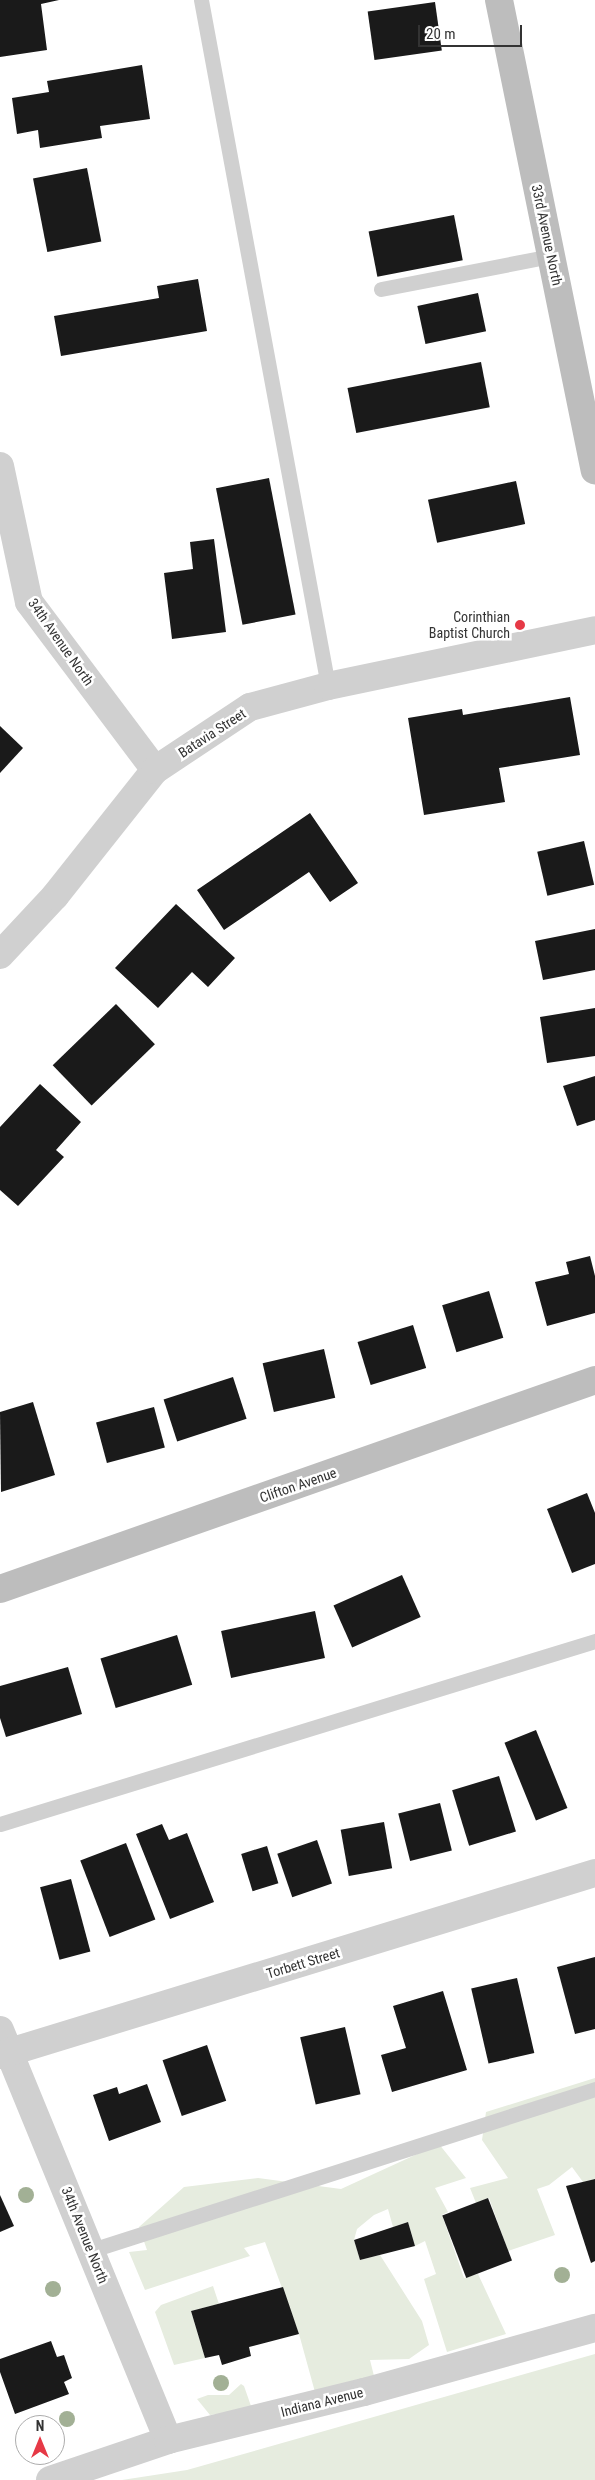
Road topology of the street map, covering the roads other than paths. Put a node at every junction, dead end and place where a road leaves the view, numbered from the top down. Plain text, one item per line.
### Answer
1 (201, 0) edge
2 (499, 0) edge
3 (551, 256) junction
4 (381, 288) dead end
5 (0, 466) edge
6 (595, 470) edge
7 (595, 630) edge
8 (328, 686) junction
9 (155, 770) junction
10 (0, 955) edge
11 (595, 1380) edge
12 (0, 1589) edge
13 (595, 1641) edge
14 (0, 1824) edge
15 (595, 1873) edge
16 (3, 2046) edge
17 (595, 2089) edge
18 (92, 2250) junction
19 (595, 2328) edge
20 (168, 2440) junction
21 (50, 2480) edge

1 - 8 lane
2 - 3 street, 33rd Avenue North
3 - 4 lane
3 - 6 street, 33rd Avenue North
5 - 9 street, 34th Avenue North
7 - 8 street, Batavia Street
8 - 9 street, Batavia Street
9 - 10 street, Batavia Street
11 - 12 street, Clifton Avenue
13 - 14 lane
15 - 16 street, Torbett Street
16 - 18 street, 34th Avenue North
17 - 18 lane
18 - 20 street, 34th Avenue North
19 - 20 street, Indiana Avenue
20 - 21 street, Indiana Avenue

